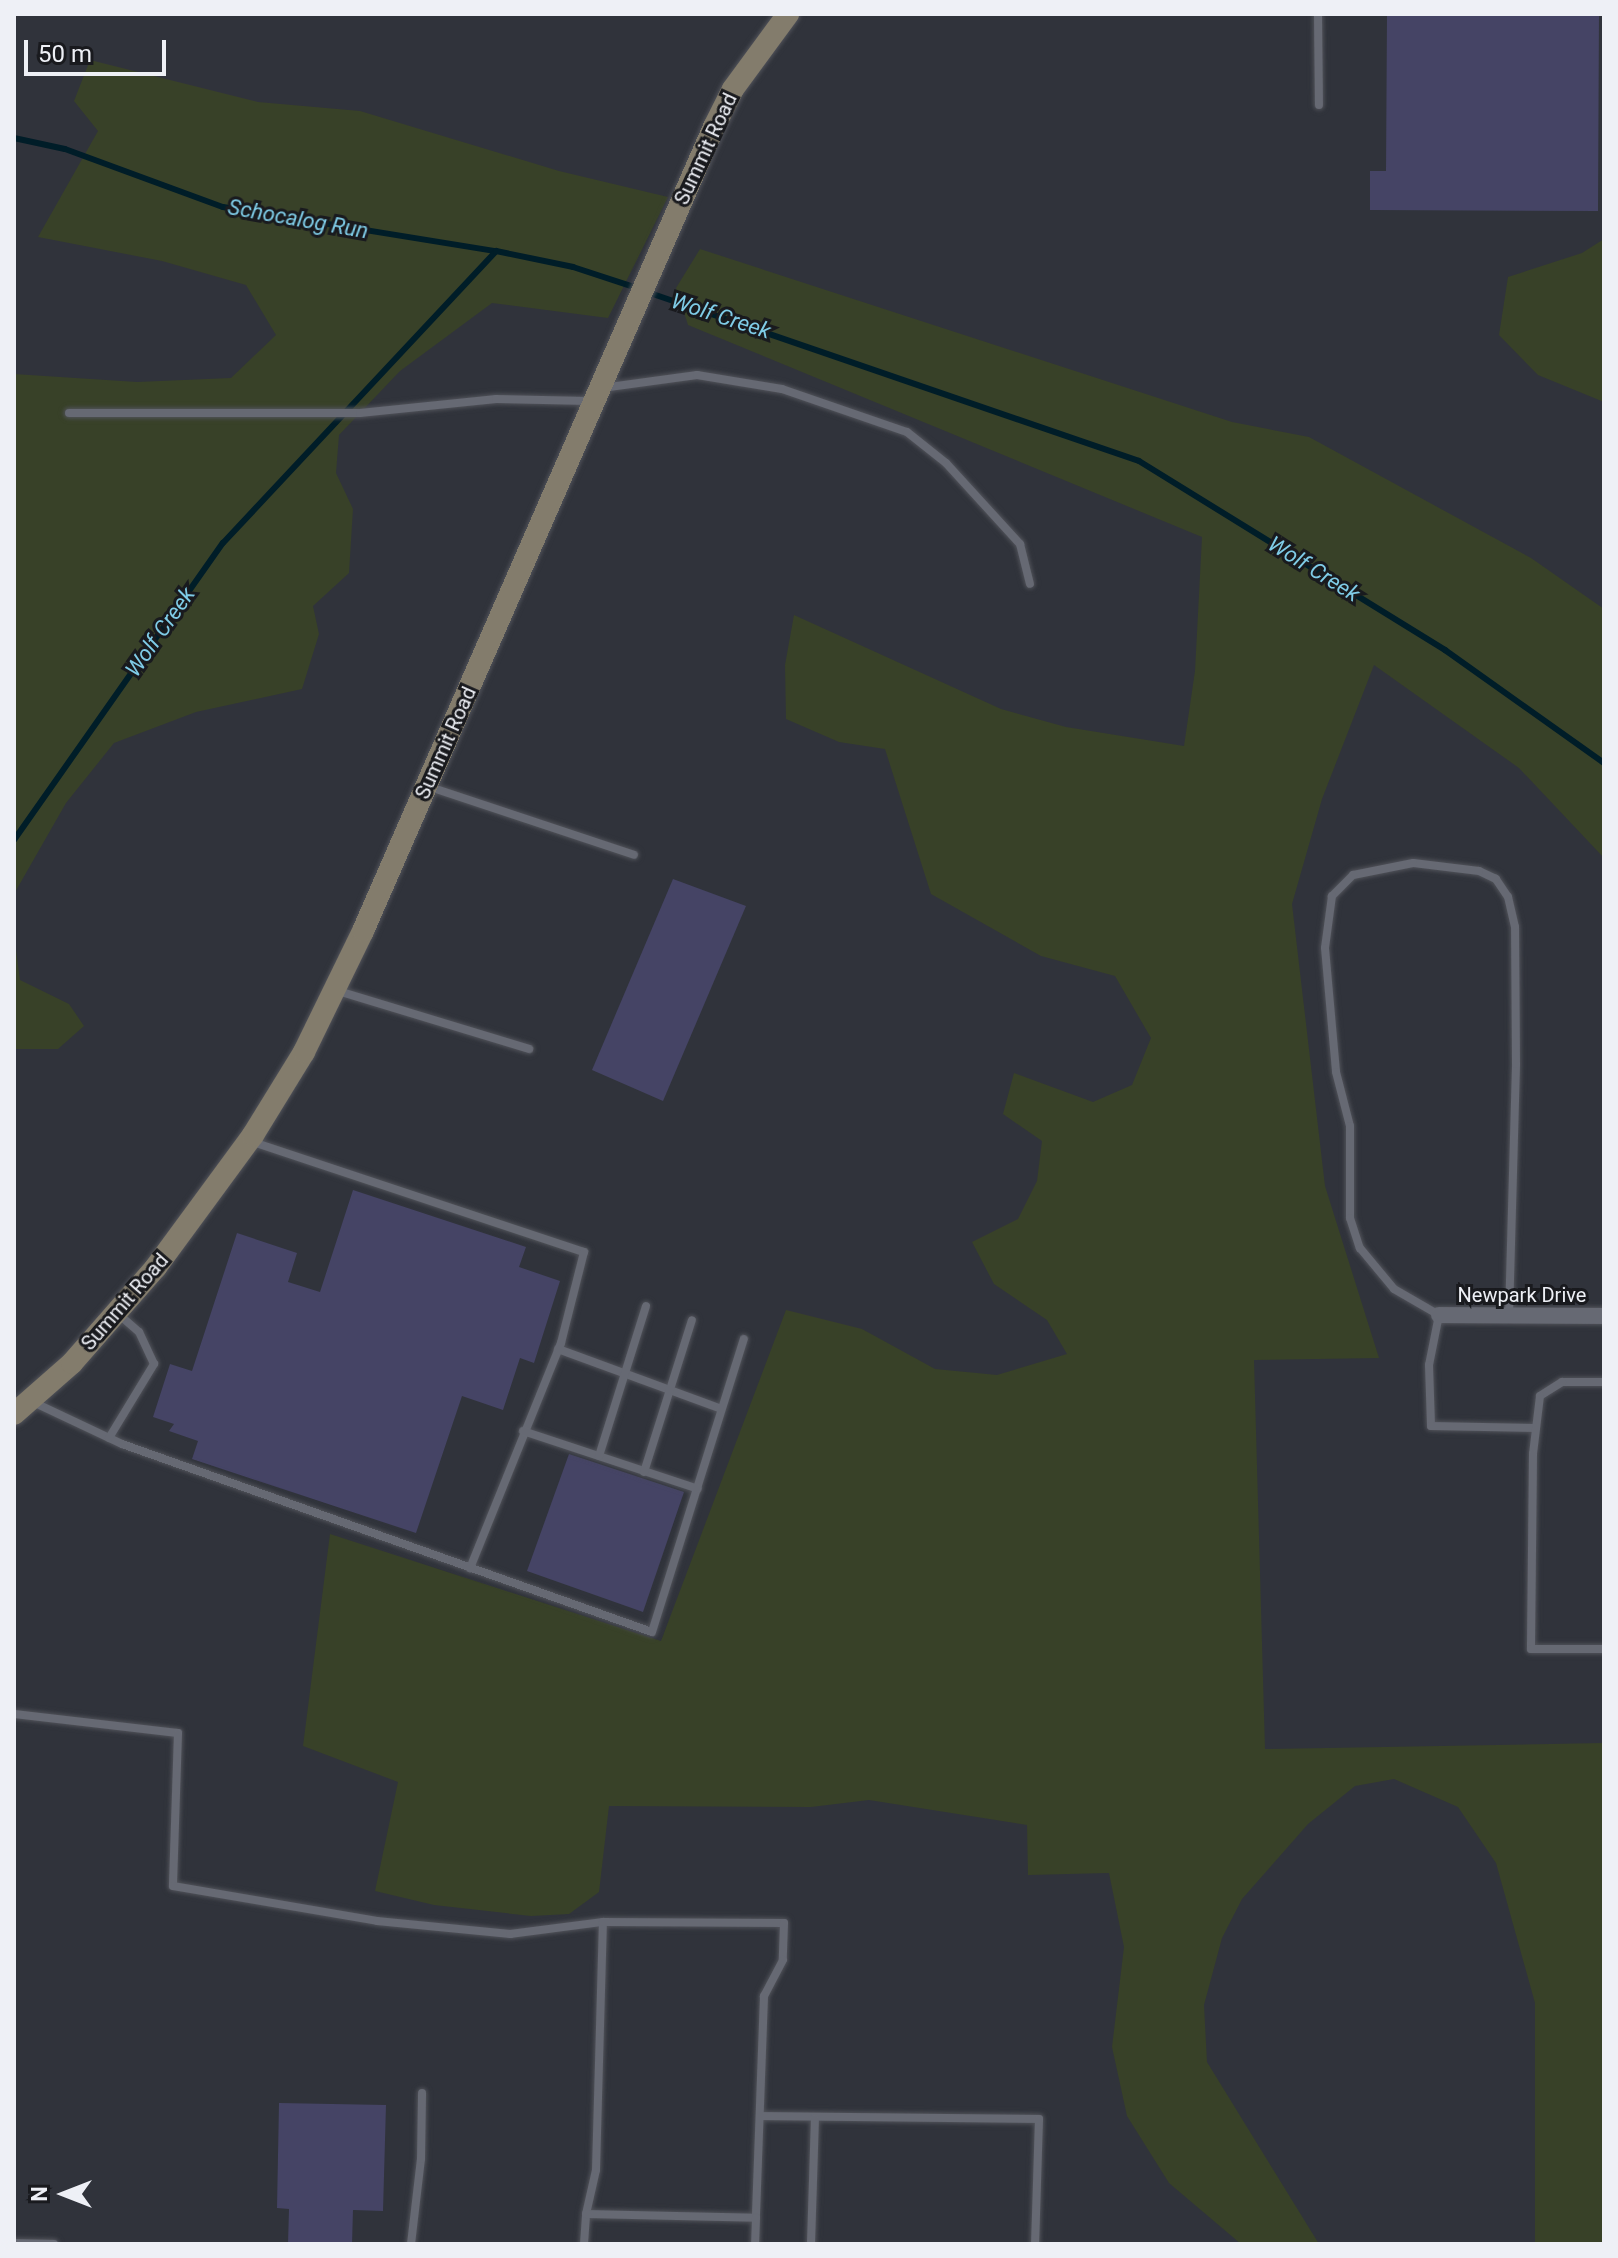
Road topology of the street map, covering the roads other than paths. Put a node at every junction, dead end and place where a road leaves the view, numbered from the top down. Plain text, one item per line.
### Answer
1 (788, 14) edge
2 (1318, 14) edge
3 (1319, 105) dead end
4 (598, 395) junction
5 (69, 413) dead end
6 (1030, 584) dead end
7 (427, 786) junction
8 (634, 855) dead end
9 (334, 990) junction
10 (529, 1049) dead end
11 (249, 1141) junction
12 (646, 1306) dead end
13 (117, 1312) junction
14 (1439, 1315) junction
15 (1509, 1316) junction
16 (1604, 1316) edge
17 (692, 1320) dead end
18 (744, 1339) dead end
19 (558, 1349) junction
20 (624, 1374) junction
21 (1604, 1382) edge
22 (671, 1391) junction
23 (22, 1408) edge
24 (719, 1408) junction
25 (1536, 1428) junction
26 (523, 1431) junction
27 (109, 1438) junction
28 (599, 1456) junction
29 (644, 1472) junction
30 (698, 1489) junction
31 (470, 1568) junction
32 (1604, 1649) edge
33 (14, 1714) edge
34 (603, 1922) junction
35 (422, 2093) dead end
36 (760, 2116) junction
37 (815, 2118) junction
38 (586, 2214) junction
39 (756, 2218) junction
40 (14, 2243) edge
41 (54, 2244) edge
42 (411, 2244) edge
43 (584, 2244) edge
44 (755, 2244) edge
45 (811, 2244) edge
46 (1035, 2244) edge

1 - 4 street, Summit Road
2 - 3 lane
4 - 5 lane
4 - 6 lane
4 - 7 street, Summit Road
7 - 8 lane
7 - 9 street, Summit Road
9 - 10 lane
9 - 11 street, Summit Road
11 - 13 street, Summit Road
11 - 19 lane
12 - 20 lane
13 - 23 street, Summit Road
13 - 27 lane
14 - 15 street, Newpark Drive
14 - 15 lane
14 - 25 lane
15 - 16 street, Newpark Drive
17 - 22 lane
18 - 24 lane
19 - 20 lane
19 - 26 lane
20 - 22 lane
20 - 28 lane
21 - 25 lane
22 - 24 lane
22 - 29 lane
23 - 27 lane
24 - 30 lane
25 - 32 lane
26 - 28 lane
26 - 31 lane
27 - 31 lane
28 - 29 lane
29 - 30 lane
30 - 31 lane
33 - 34 lane
34 - 36 lane
34 - 38 lane
35 - 42 lane
36 - 37 lane
36 - 39 lane
37 - 45 lane
37 - 46 lane
38 - 39 lane
38 - 43 lane
39 - 44 lane
40 - 41 lane

